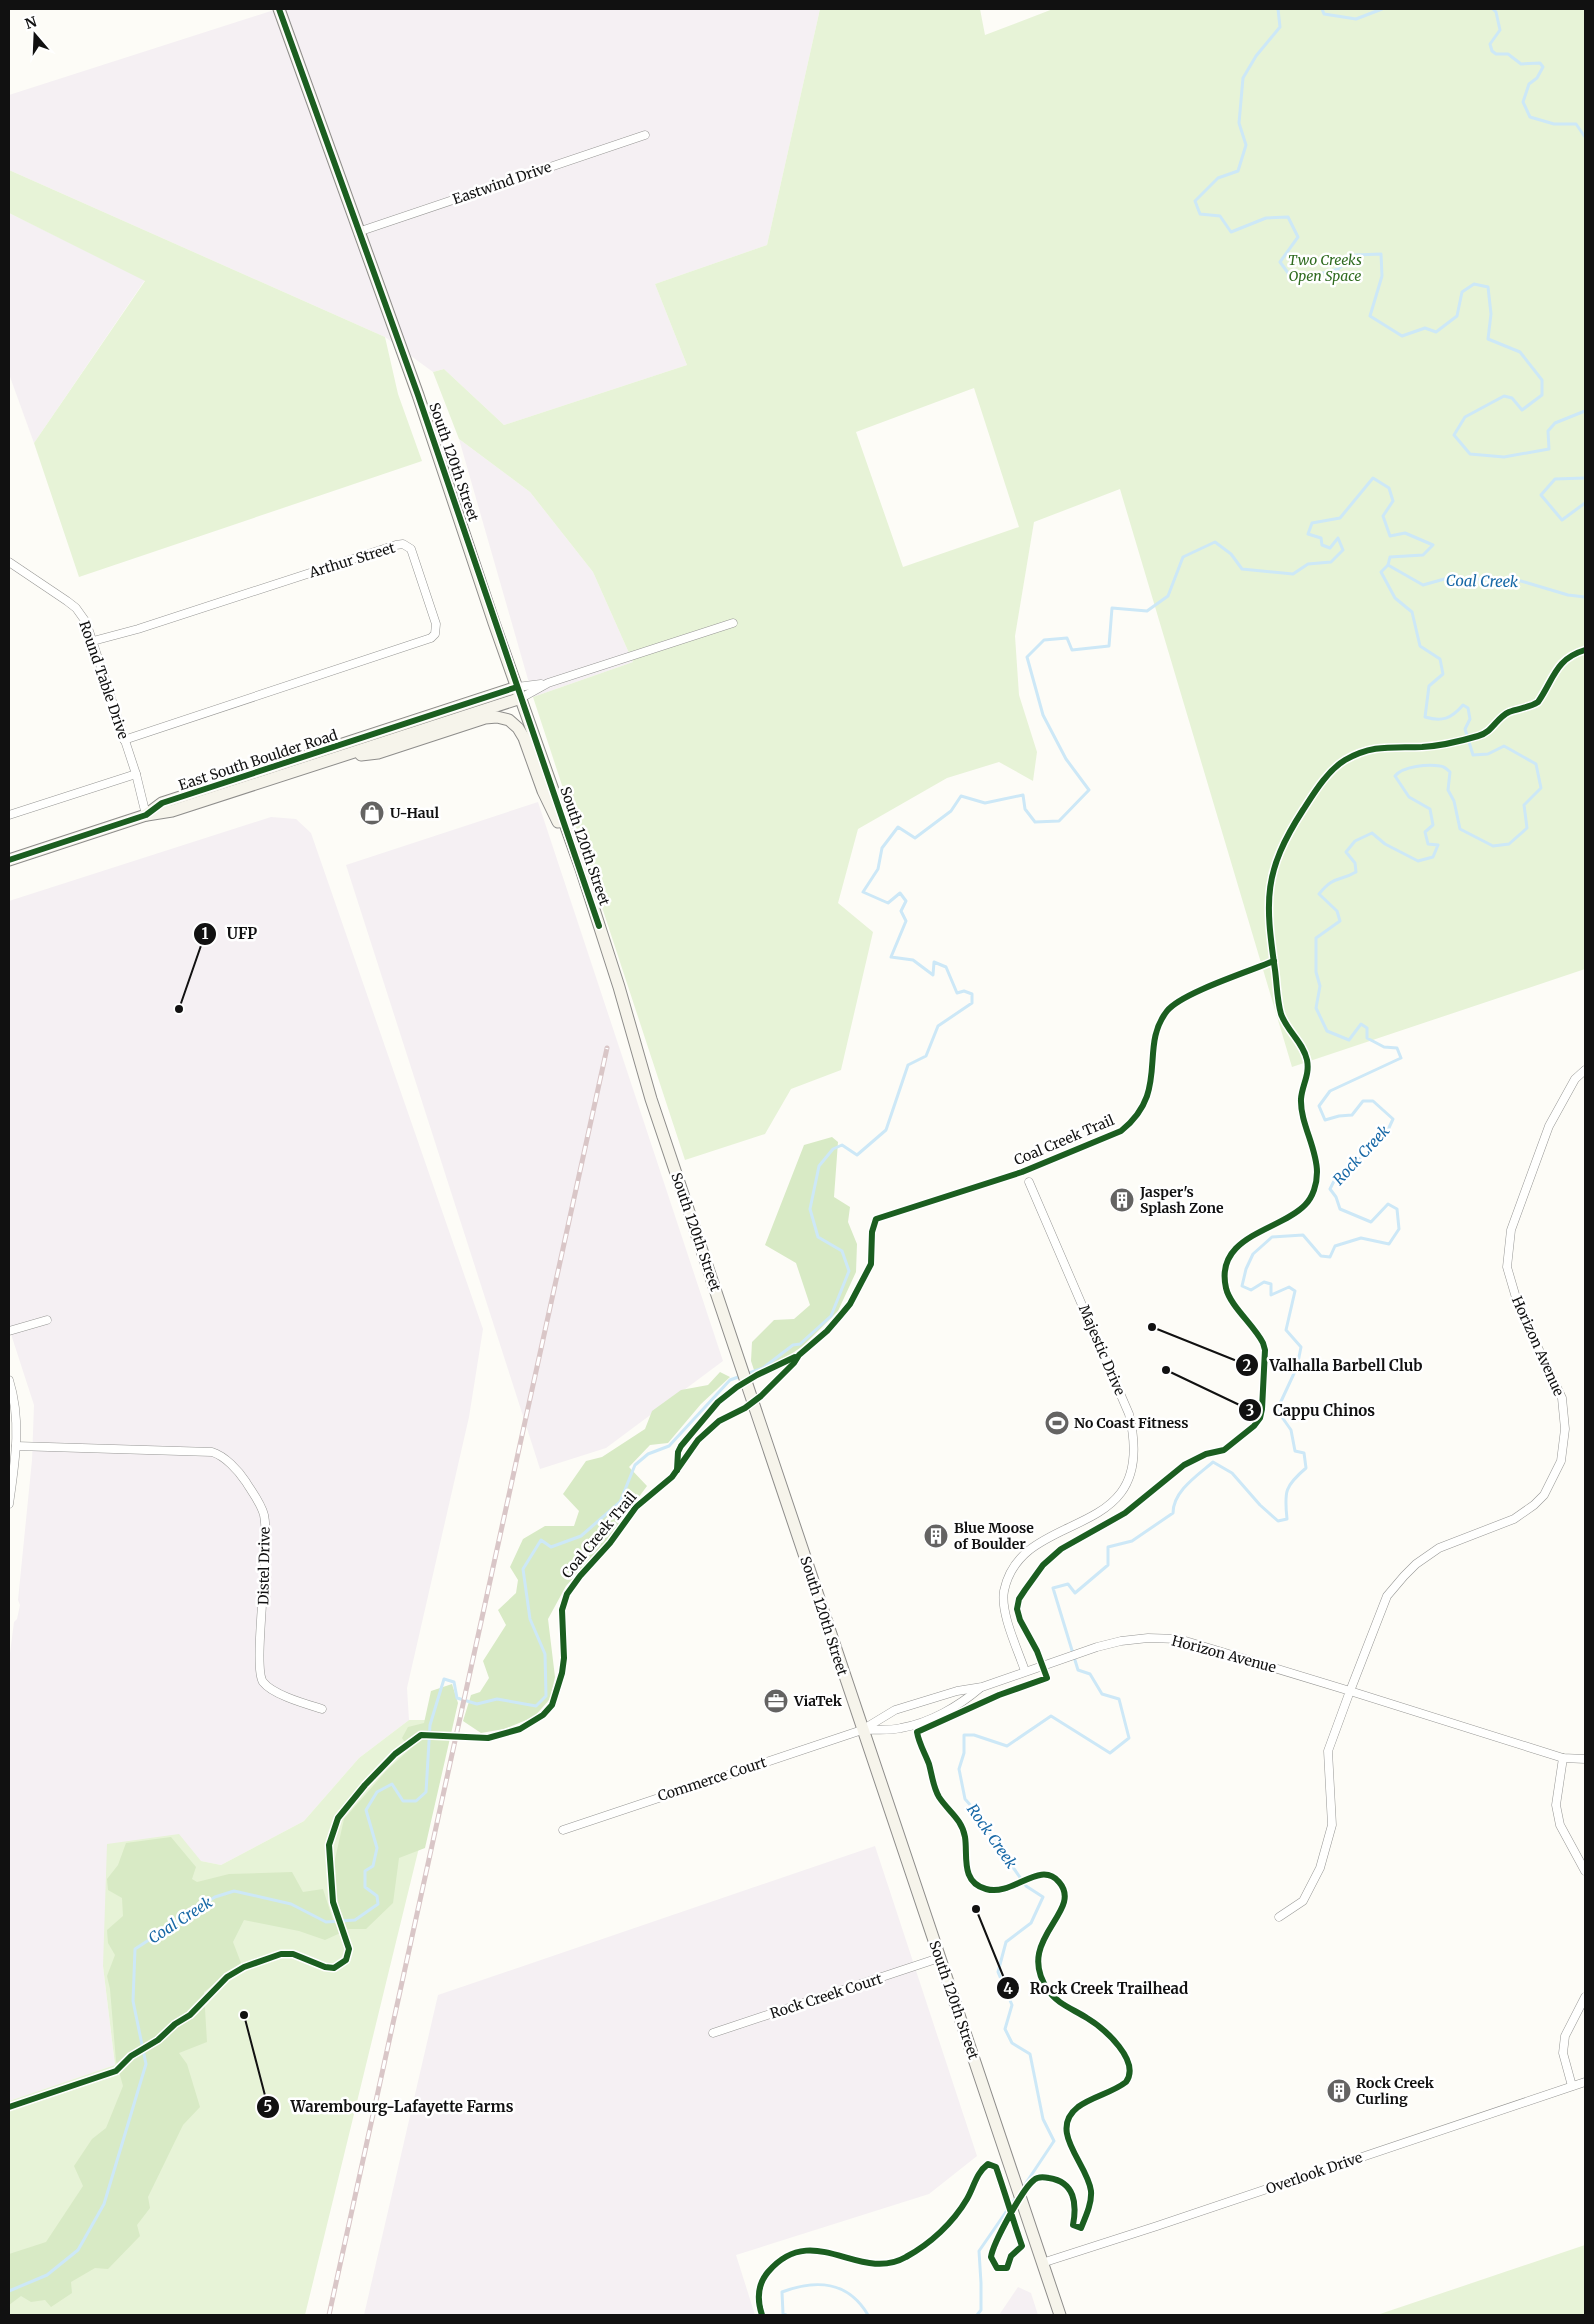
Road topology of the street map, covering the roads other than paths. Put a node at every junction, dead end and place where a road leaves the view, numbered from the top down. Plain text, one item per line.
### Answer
1 (279, 9) edge
2 (645, 135) dead end
3 (358, 232) junction
4 (9, 562) edge
5 (732, 623) dead end
6 (93, 641) junction
7 (519, 693) junction
8 (124, 740) junction
9 (334, 759) junction
10 (136, 774) junction
11 (9, 815) edge
12 (146, 815) junction
13 (9, 860) edge
14 (580, 869) junction
15 (1585, 1070) edge
16 (1029, 1182) dead end
17 (47, 1320) dead end
18 (9, 1331) edge
19 (9, 1380) edge
20 (16, 1446) junction
21 (9, 1504) edge
22 (1025, 1671) junction
23 (982, 1687) junction
24 (1350, 1691) junction
25 (322, 1708) dead end
26 (862, 1730) junction
27 (1562, 1758) junction
28 (1585, 1758) edge
29 (563, 1830) dead end
30 (1585, 1871) edge
31 (1279, 1917) dead end
32 (939, 1958) junction
33 (1585, 1997) edge
34 (713, 2033) dead end
35 (1585, 2082) edge
36 (1572, 2086) junction
37 (1042, 2262) junction
38 (1060, 2315) edge

1 - 3 main road, South 120th Street
2 - 3 street, Eastwind Drive
3 - 7 main road, South 120th Street
4 - 6 street, Round Table Drive
5 - 7 street, East South Boulder Road
6 - 8 street, Round Table Drive
6 - 8 street, Arthur Street
7 - 9 main road, East South Boulder Road
7 - 12 main road, East South Boulder Road
7 - 14 main road, South 120th Street
8 - 10 street, Round Table Drive
9 - 12 main road
9 - 14 main road, East South Boulder Road
10 - 11 street
10 - 12 street, Round Table Drive
12 - 13 main road, East South Boulder Road
14 - 26 main road, South 120th Street
15 - 24 street, Horizon Avenue
16 - 22 street, Majestic Drive
17 - 18 street
19 - 20 street
20 - 21 street
20 - 25 street, Distel Drive
22 - 23 street, Horizon Avenue
22 - 24 street, Horizon Avenue
23 - 26 street, Horizon Avenue
23 - 26 street, Horizon Avenue
24 - 27 street, Horizon Avenue
24 - 31 street
26 - 29 street, Commerce Court
26 - 32 main road, South 120th Street
27 - 28 street, Horizon Avenue
27 - 30 street
32 - 34 street, Rock Creek Court
32 - 37 main road, South 120th Street
33 - 36 street
35 - 36 street, Overlook Drive
36 - 37 street, Overlook Drive
37 - 38 main road, South 120th Street

